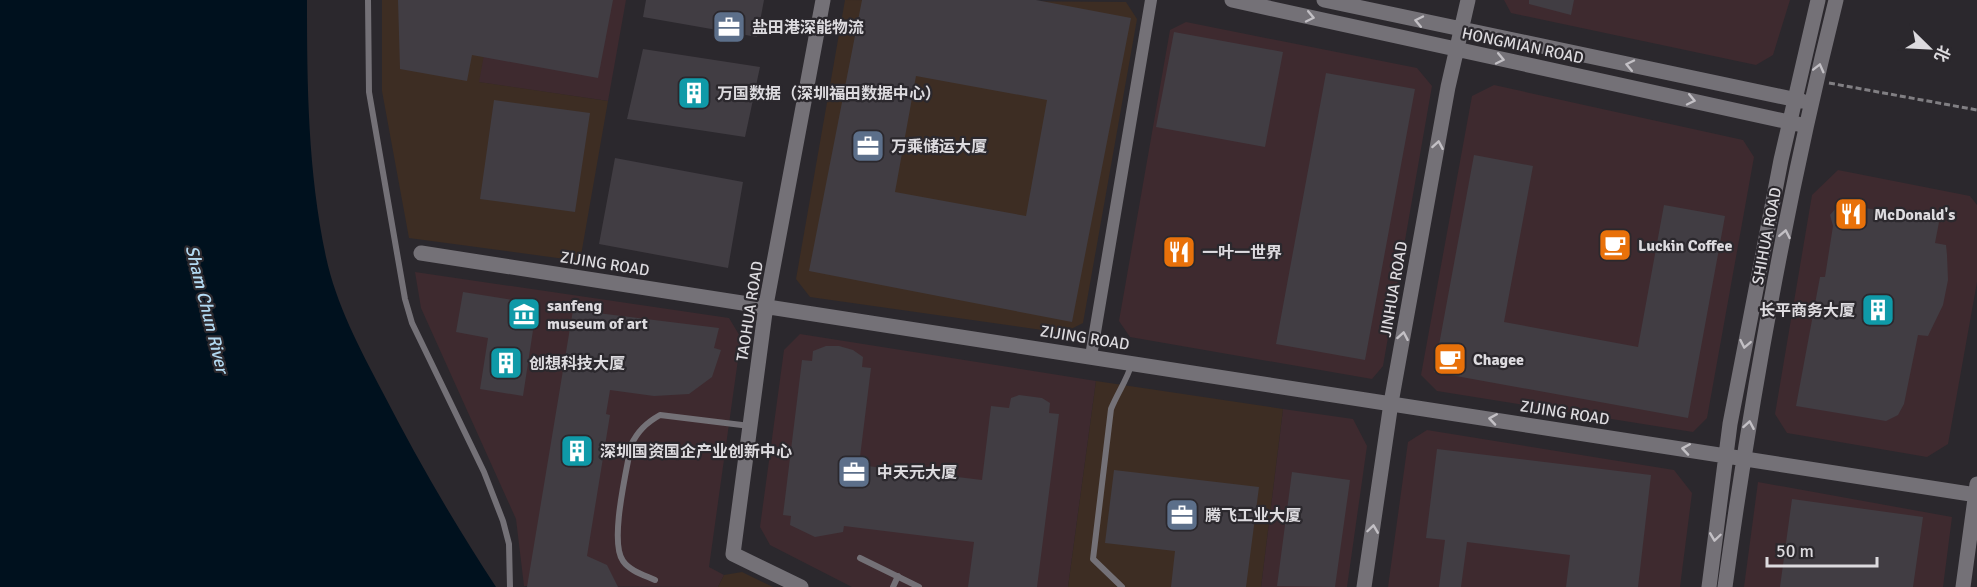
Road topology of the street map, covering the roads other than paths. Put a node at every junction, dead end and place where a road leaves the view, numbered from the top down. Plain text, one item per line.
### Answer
1 (368, 0) edge
2 (823, 0) edge
3 (1151, 0) edge
4 (1232, 0) edge
5 (1324, 0) edge
6 (1468, 0) edge
7 (1818, 0) edge
8 (1836, 0) edge
9 (1460, 30) junction
10 (1456, 49) junction
11 (1794, 99) junction
12 (1811, 103) junction
13 (1789, 122) junction
14 (1806, 125) junction
15 (421, 253) dead end
16 (766, 305) junction
17 (1091, 356) junction
18 (1132, 362) junction
19 (1391, 403) junction
20 (750, 426) junction
21 (1726, 455) junction
22 (1743, 458) junction
23 (1976, 491) edge
24 (860, 558) dead end
25 (898, 576) junction
26 (655, 580) dead end
27 (510, 587) edge
28 (801, 587) edge
29 (893, 587) edge
30 (919, 587) edge
31 (1122, 587) edge
32 (1364, 587) edge
33 (1708, 587) edge
34 (1725, 587) edge
35 (1963, 587) edge

1 - 27 lane
2 - 16 main road, TAOHUA ROAD
3 - 17 street
4 -> 10 main road, HONGMIAN ROAD
9 -> 5 main road, HONGMIAN ROAD
6 - 9 main road, JINHUA ROAD
7 - 11 main road, SHIHUA ROAD
12 -> 8 main road, SHIHUA ROAD
9 - 10 main road, JINHUA ROAD
11 -> 9 main road, HONGMIAN ROAD
10 -> 13 main road, HONGMIAN ROAD
19 -> 10 main road, JINHUA ROAD
11 - 12 main road, HONGMIAN ROAD
11 - 13 main road, SHIHUA ROAD
12 - 14 main road, SHIHUA ROAD
13 - 14 main road, HONGMIAN ROAD
13 -> 21 main road, SHIHUA ROAD
22 -> 14 main road, SHIHUA ROAD
15 - 16 main road, ZIJING ROAD
16 - 17 main road, ZIJING ROAD
16 - 20 main road, TAOHUA ROAD
17 - 18 main road, ZIJING ROAD
18 - 19 main road, ZIJING ROAD
18 - 31 lane
21 -> 19 main road, ZIJING ROAD
32 -> 19 main road, JINHUA ROAD
20 - 26 lane
20 - 28 main road, TAOHUA ROAD
21 - 22 main road, ZIJING ROAD
21 -> 33 main road, SHIHUA ROAD
22 - 23 main road, ZIJING ROAD
22 - 34 main road, SHIHUA ROAD
23 - 35 main road
24 - 25 lane
25 - 29 lane
25 - 30 lane

